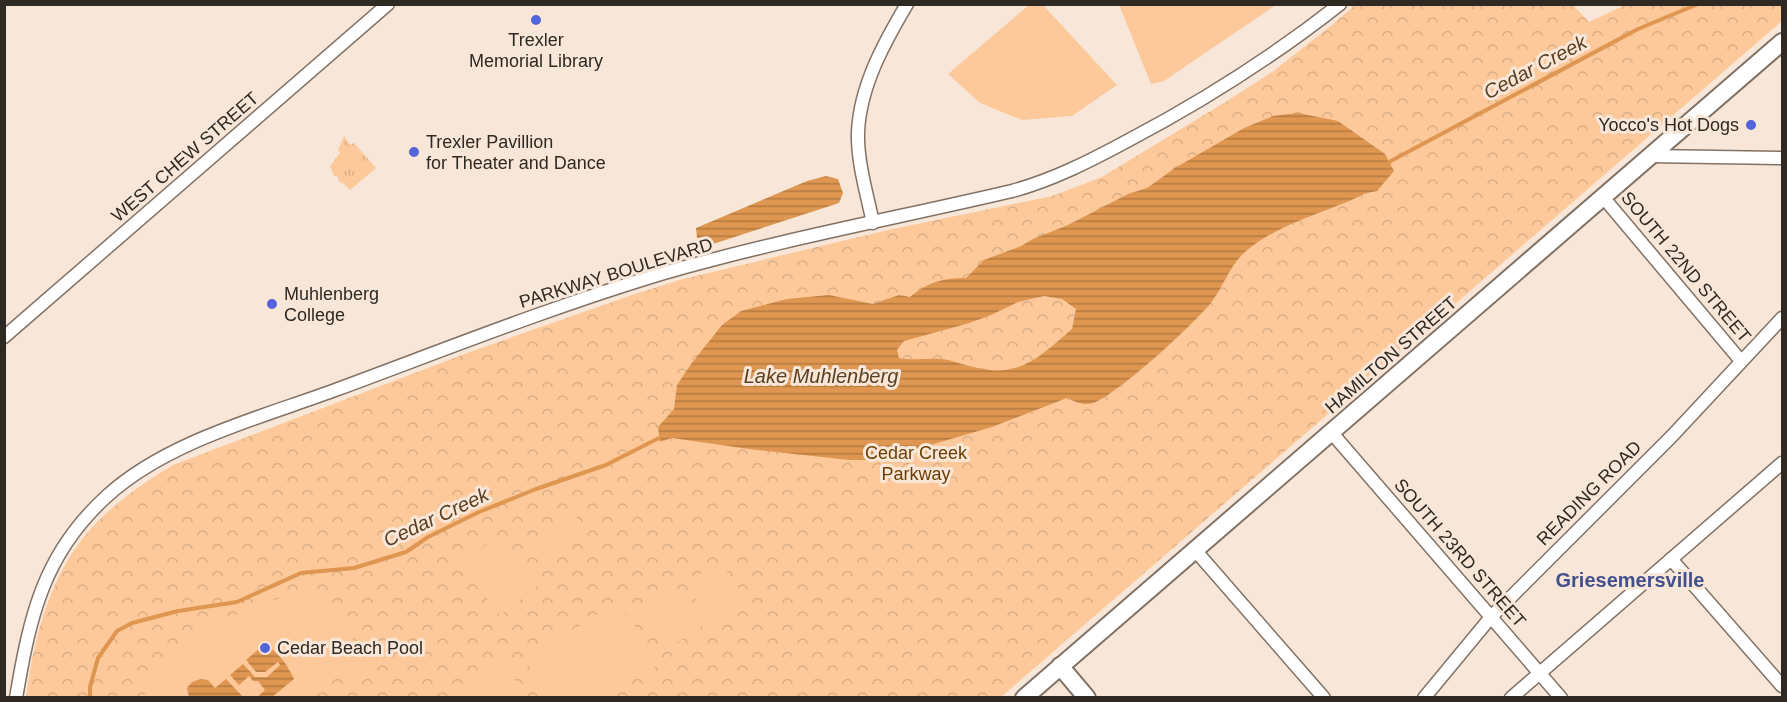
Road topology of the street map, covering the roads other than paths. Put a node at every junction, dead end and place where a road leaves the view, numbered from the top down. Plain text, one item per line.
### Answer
1 (388, 4) edge
2 (907, 4) edge
3 (1340, 4) edge
4 (1782, 42) edge
5 (1649, 156) junction
6 (1782, 158) edge
7 (1603, 197) junction
8 (873, 223) junction
9 (1782, 318) edge
10 (4, 337) edge
11 (1741, 361) junction
12 (1331, 432) junction
13 (1782, 463) edge
14 (1195, 550) junction
15 (1671, 559) junction
16 (1491, 617) junction
17 (1060, 666) junction
18 (1540, 673) junction
19 (1782, 687) edge
20 (16, 698) edge
21 (1024, 698) edge
22 (1087, 698) edge
23 (1324, 698) edge
24 (1424, 698) edge
25 (1511, 698) edge
26 (1561, 698) edge

1 - 10 street, WEST CHEW STREET
2 - 8 street
3 - 8 street, PARKWAY BOULEVARD
4 - 5 main road, HAMILTON STREET
5 - 6 street
5 - 7 main road, HAMILTON STREET
7 - 11 street, SOUTH 22ND STREET
7 - 12 main road, HAMILTON STREET
8 - 20 street, PARKWAY BOULEVARD
9 - 11 street, READING ROAD
11 - 16 street, READING ROAD
12 - 14 main road, HAMILTON STREET
12 - 16 street, SOUTH 23RD STREET
13 - 15 street
14 - 17 main road, HAMILTON STREET
14 - 23 street
15 - 18 street
15 - 19 street
16 - 18 street, SOUTH 23RD STREET
16 - 24 street, READING ROAD
17 - 21 main road, HAMILTON STREET
17 - 22 main road
18 - 25 street
18 - 26 street, SOUTH 23RD STREET

